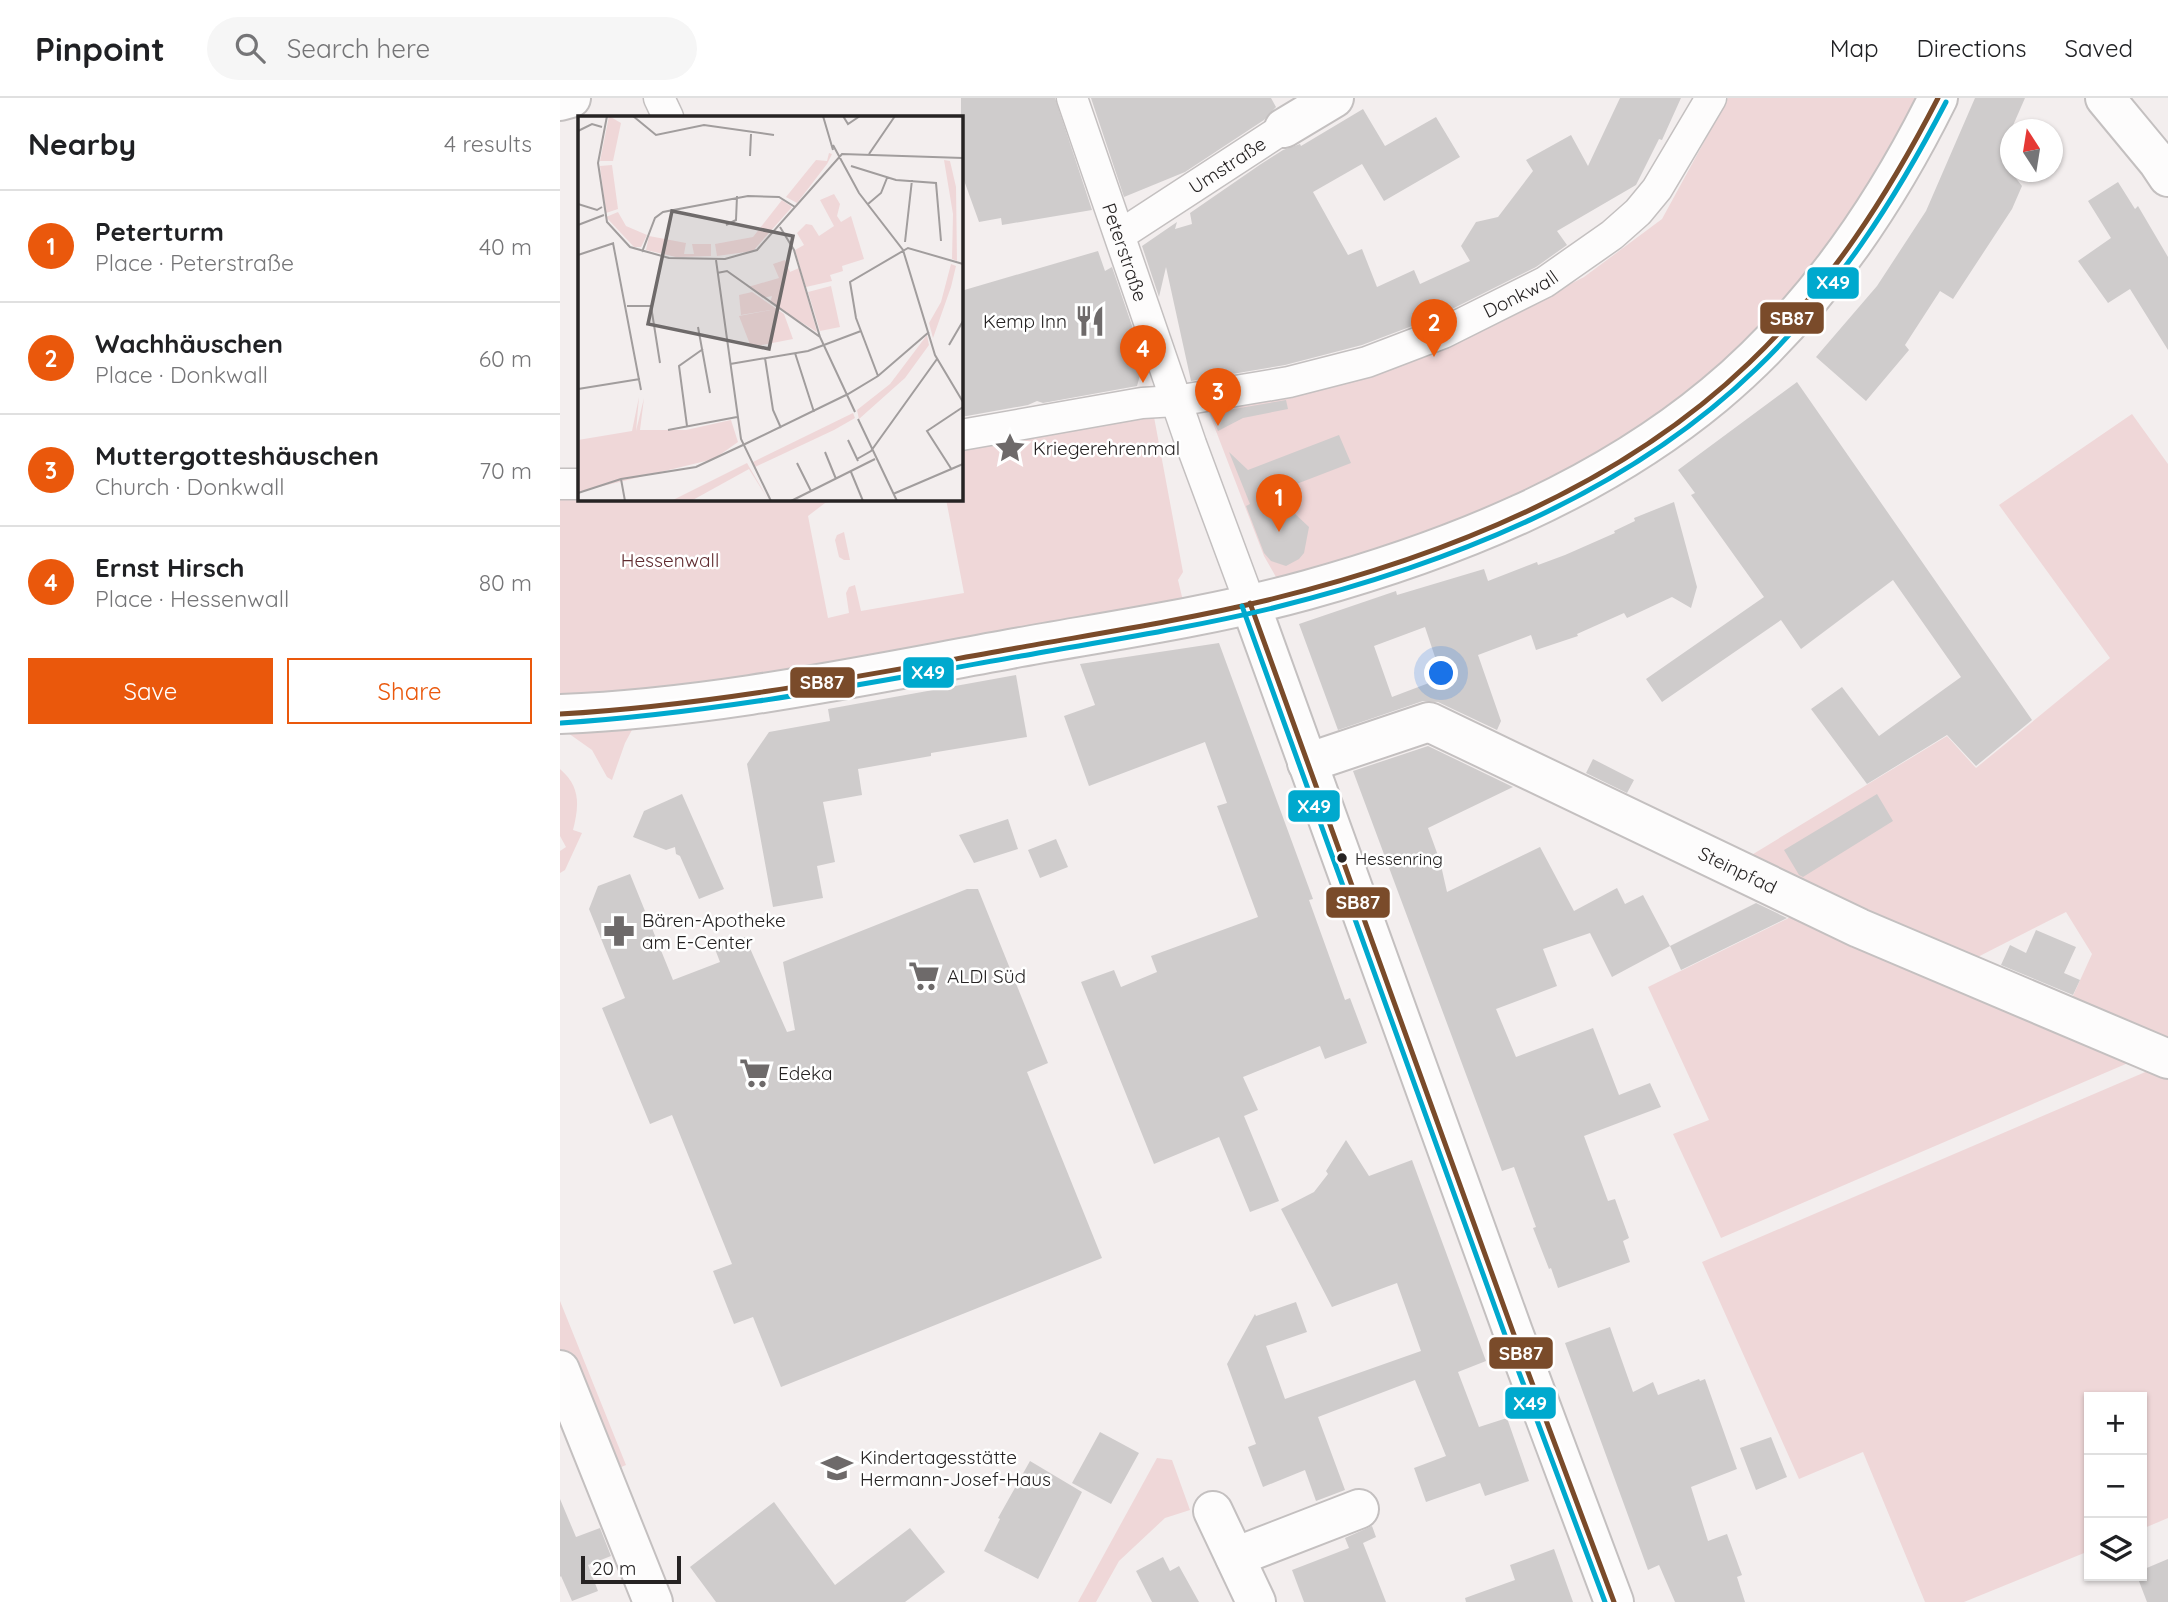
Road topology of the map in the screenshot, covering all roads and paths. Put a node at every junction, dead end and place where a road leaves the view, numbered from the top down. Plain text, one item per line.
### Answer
1 (571, 98) edge
2 (659, 98) edge
3 (1072, 98) edge
4 (1334, 98) edge
5 (1711, 98) edge
6 (1938, 98) edge
7 (2105, 98) edge
8 (560, 101) edge
9 (668, 116) edge
10 (1284, 128) joint
11 (2168, 177) edge
12 (1120, 235) junction
13 (1176, 401) junction
14 (962, 435) edge
15 (560, 484) edge
16 (578, 484) edge
17 (1250, 603) junction
18 (560, 714) edge
19 (1307, 763) junction
20 (2168, 1059) edge
21 (560, 1370) edge
22 (1359, 1509) dead end
23 (1213, 1511) dead end
24 (1236, 1557) junction
25 (653, 1602) edge
26 (1256, 1602) edge
27 (1614, 1602) edge

1 - 8 main road
2 - 9 street
3 - 12 street, Peterstraße
4 - 10 main road, Umstraße
5 - 13 street, Donkwall
6 - 17 main road
7 - 11 main road
10 - 12 street, Umstraße
12 - 13 street, Peterstraße
13 - 14 street
13 - 17 street, Peterstraße
15 - 16 street
17 - 18 main road
17 - 19 main road
19 - 20 main road, Steinpfad
19 - 27 main road
21 - 25 main road
22 - 24 main road
23 - 24 main road
24 - 26 main road

